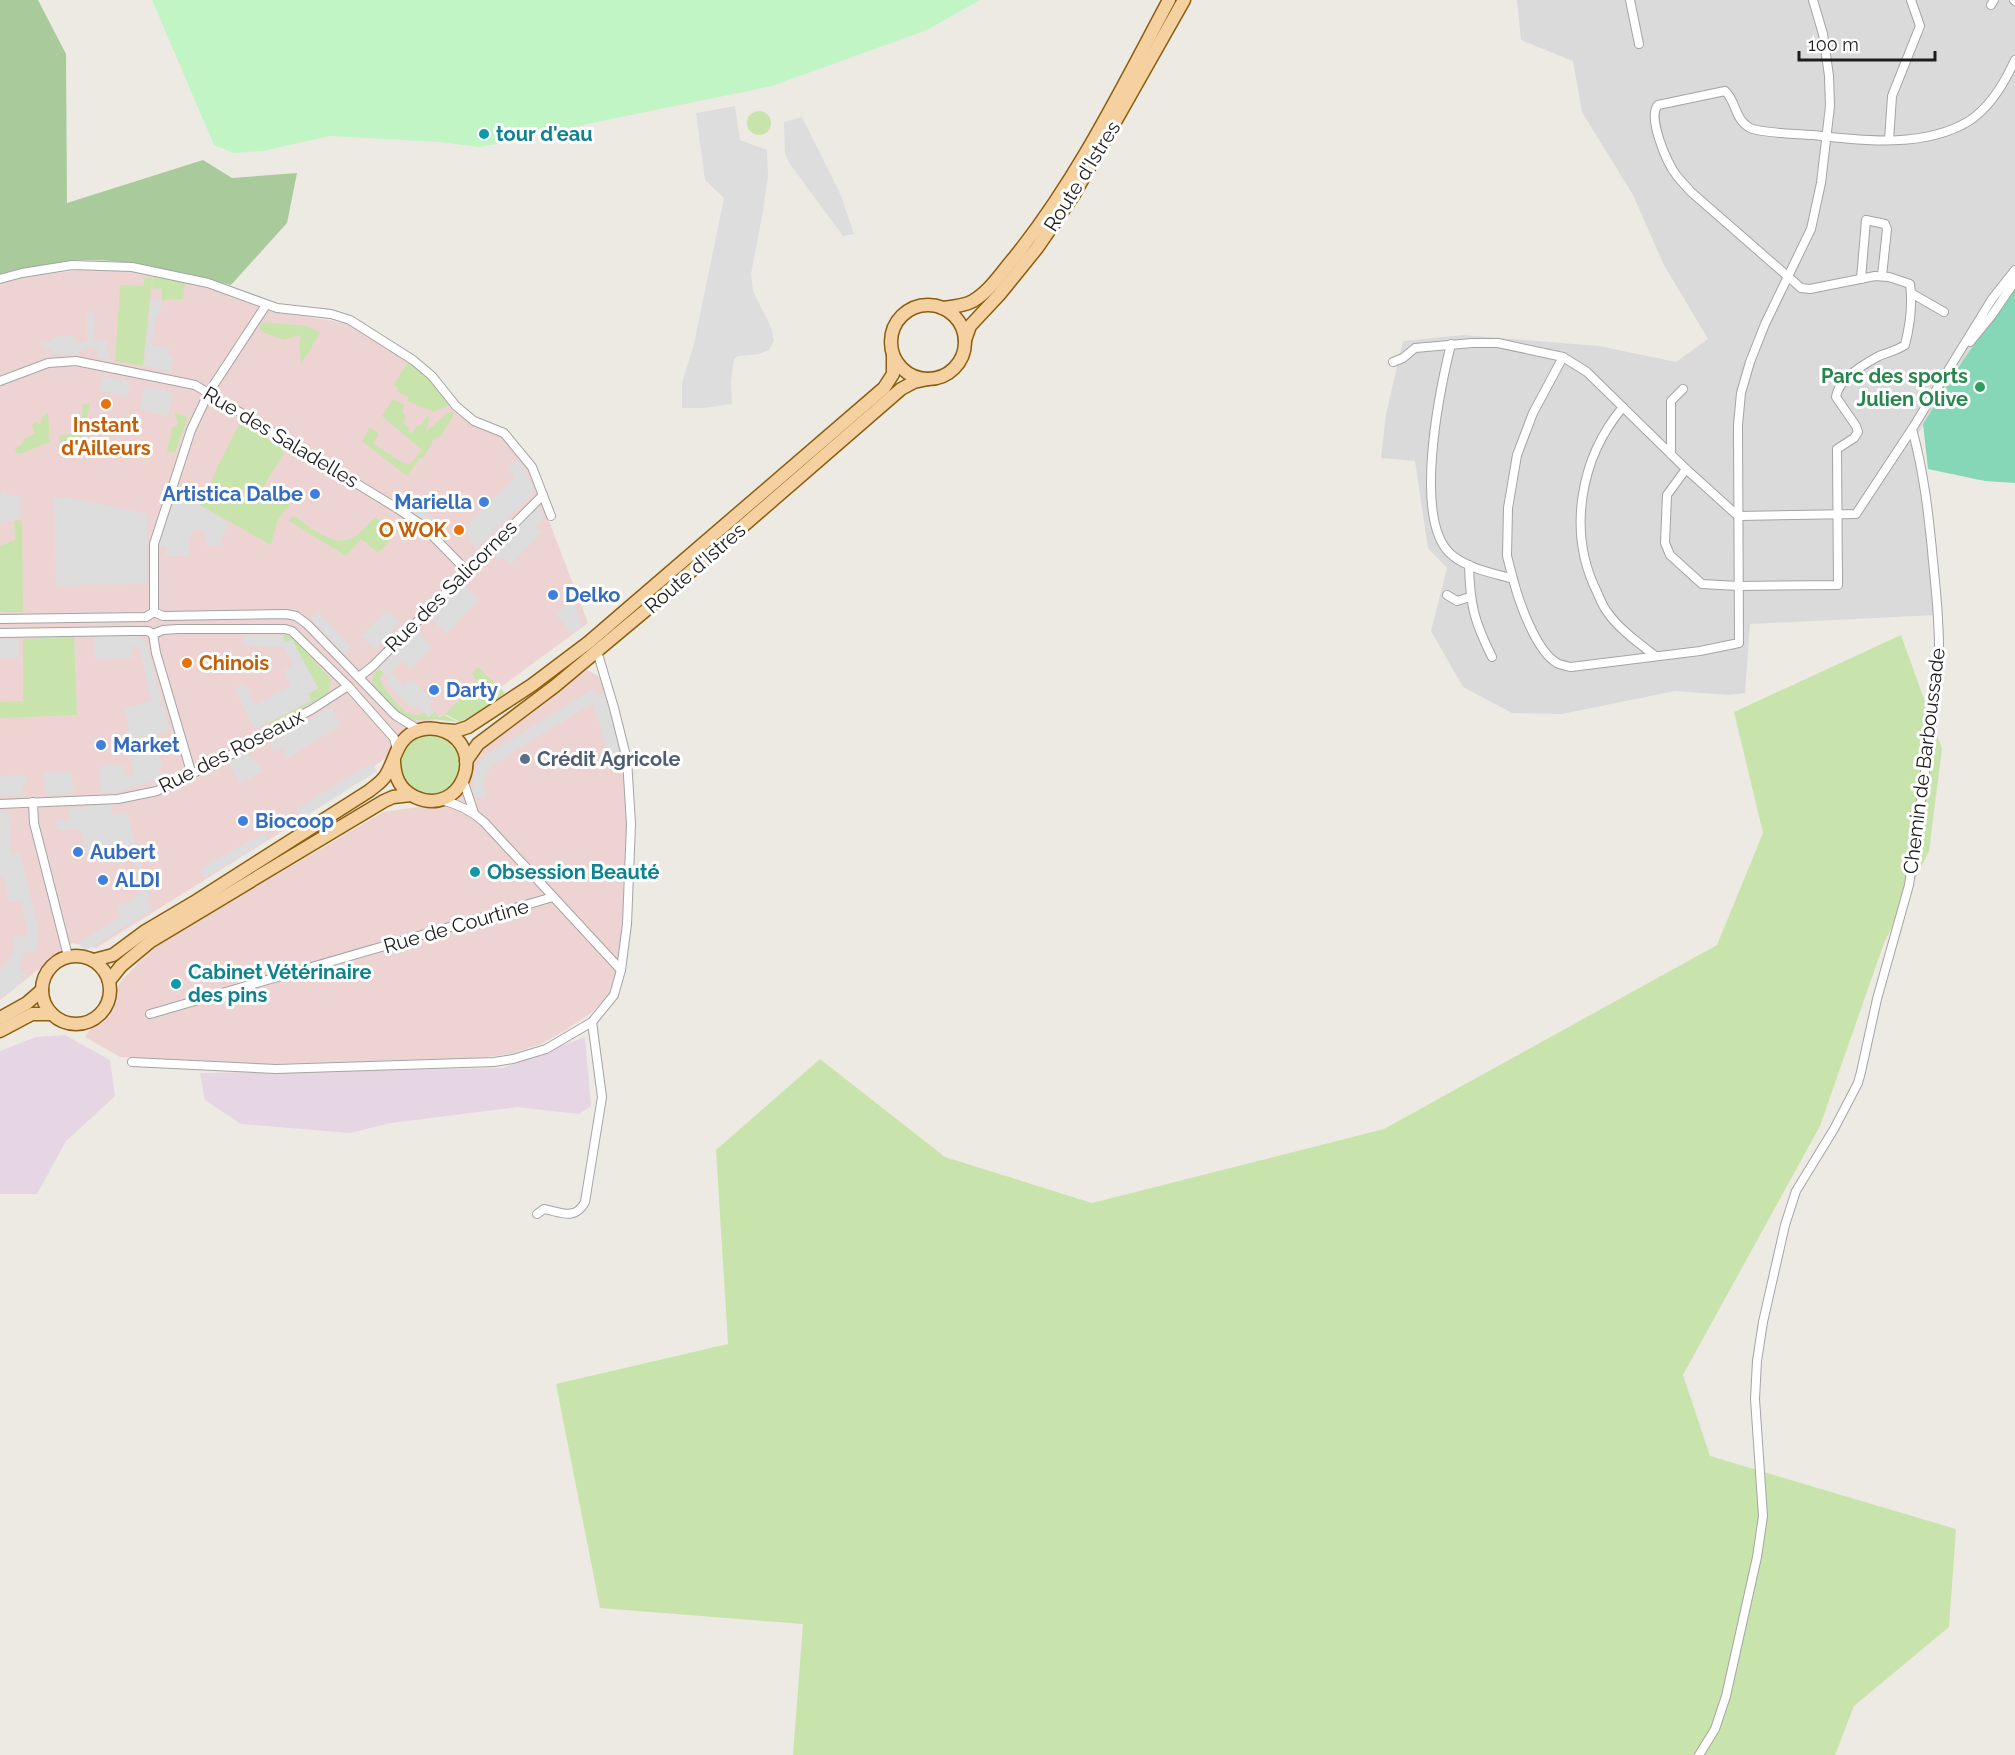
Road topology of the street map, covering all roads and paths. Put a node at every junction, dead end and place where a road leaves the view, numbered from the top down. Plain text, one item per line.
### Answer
1 (1169, 0) edge
2 (1184, 0) edge
3 (1630, 0) edge
4 (1813, 0) edge
5 (1911, 0) edge
6 (1639, 44) dead end
7 (2015, 60) edge
8 (1826, 137) junction
9 (1889, 140) junction
10 (2015, 270) edge
11 (1882, 276) junction
12 (1787, 277) junction
13 (0, 279) edge
14 (1861, 279) junction
15 (2015, 281) edge
16 (2005, 290) junction
17 (1911, 293) junction
18 (266, 305) junction
19 (942, 308) junction
20 (1944, 312) dead end
21 (965, 340) junction
22 (1451, 344) junction
23 (893, 355) junction
24 (1563, 357) junction
25 (1393, 362) dead end
26 (928, 379) junction
27 (0, 381) edge
28 (1683, 389) dead end
29 (209, 392) junction
30 (1623, 407) junction
31 (1912, 429) junction
32 (1671, 454) junction
33 (1686, 470) junction
34 (543, 495) junction
35 (1838, 515) junction
36 (551, 516) dead end
37 (1738, 516) junction
38 (1469, 566) junction
39 (466, 570) junction
40 (1513, 579) junction
41 (1738, 586) junction
42 (1447, 595) dead end
43 (1470, 597) junction
44 (154, 612) junction
45 (163, 616) junction
46 (146, 617) junction
47 (0, 619) edge
48 (163, 630) junction
49 (151, 632) junction
50 (0, 633) edge
51 (597, 651) junction
52 (1655, 656) junction
53 (1492, 657) dead end
54 (359, 677) junction
55 (348, 686) junction
56 (419, 730) junction
57 (442, 730) junction
58 (395, 754) junction
59 (466, 761) junction
60 (192, 775) junction
61 (463, 780) junction
62 (411, 795) junction
63 (440, 800) junction
64 (33, 802) junction
65 (0, 804) edge
66 (474, 813) junction
67 (554, 897) junction
68 (68, 957) junction
69 (94, 960) junction
70 (621, 969) junction
71 (109, 981) junction
72 (42, 990) junction
73 (52, 1014) junction
74 (150, 1014) dead end
75 (0, 1018) edge
76 (592, 1022) junction
77 (0, 1031) edge
78 (132, 1062) dead end
79 (537, 1214) dead end
80 (1699, 1755) edge

1 - 19 main road, Route d'Istres
2 - 21 main road, Route d'Istres
3 - 6 street
4 - 8 street
5 - 9 street
7 - 9 street
8 - 9 street
8 - 12 street
8 - 12 street
10 - 16 street
11 - 14 street
11 - 14 street
11 - 17 street
12 - 14 street
12 - 37 street
13 - 18 street
15 - 16 street
16 - 31 street
17 - 20 street
17 - 35 street
18 - 29 street
18 - 34 street
19 - 21 main road
19 - 23 main road
21 - 26 main road
22 - 24 street
22 - 25 street
22 - 38 street
23 - 26 main road
23 - 57 main road, Route d'Istres
24 - 30 street
24 - 40 street
26 - 51 main road, Route d'Istres
27 - 29 street, Rue des Saladelles
28 - 32 street
29 - 39 street, Rue des Saladelles
29 - 44 street
30 - 32 street
30 - 52 street
31 - 35 street
31 - 80 street, Chemin de Barboussade
32 - 33 street
33 - 37 street
33 - 41 street
34 - 36 street
34 - 39 street, Rue des Salicornes
35 - 37 street
35 - 41 street
37 - 41 street
38 - 40 street
38 - 43 street
39 - 54 street, Rue des Salicornes
40 - 52 street
41 - 52 street
42 - 43 street
43 - 53 street
44 - 45 street
44 - 46 street
45 - 48 street
45 - 54 street
46 - 47 street
46 - 49 street
48 - 49 street
48 - 55 street
49 - 50 street
49 - 60 street
51 - 59 main road, Route d'Istres
51 - 70 street
54 - 56 street
55 - 58 street
55 - 60 street, Rue des Roseaux
56 - 57 main road
56 - 58 main road
57 - 59 main road
58 - 62 main road
58 - 69 main road
59 - 61 main road
60 - 64 street, Rue des Roseaux
61 - 63 main road
61 - 66 street
62 - 63 main road
62 - 71 main road
63 - 66 street
64 - 65 street, Rue des Roseaux
64 - 68 street
66 - 67 street
67 - 70 street
67 - 74 street, Rue de Courtine
68 - 69 main road
68 - 72 main road
69 - 71 main road
70 - 76 street
71 - 73 main road
72 - 73 main road
72 - 75 main road
73 - 77 main road
76 - 78 street
76 - 79 street

